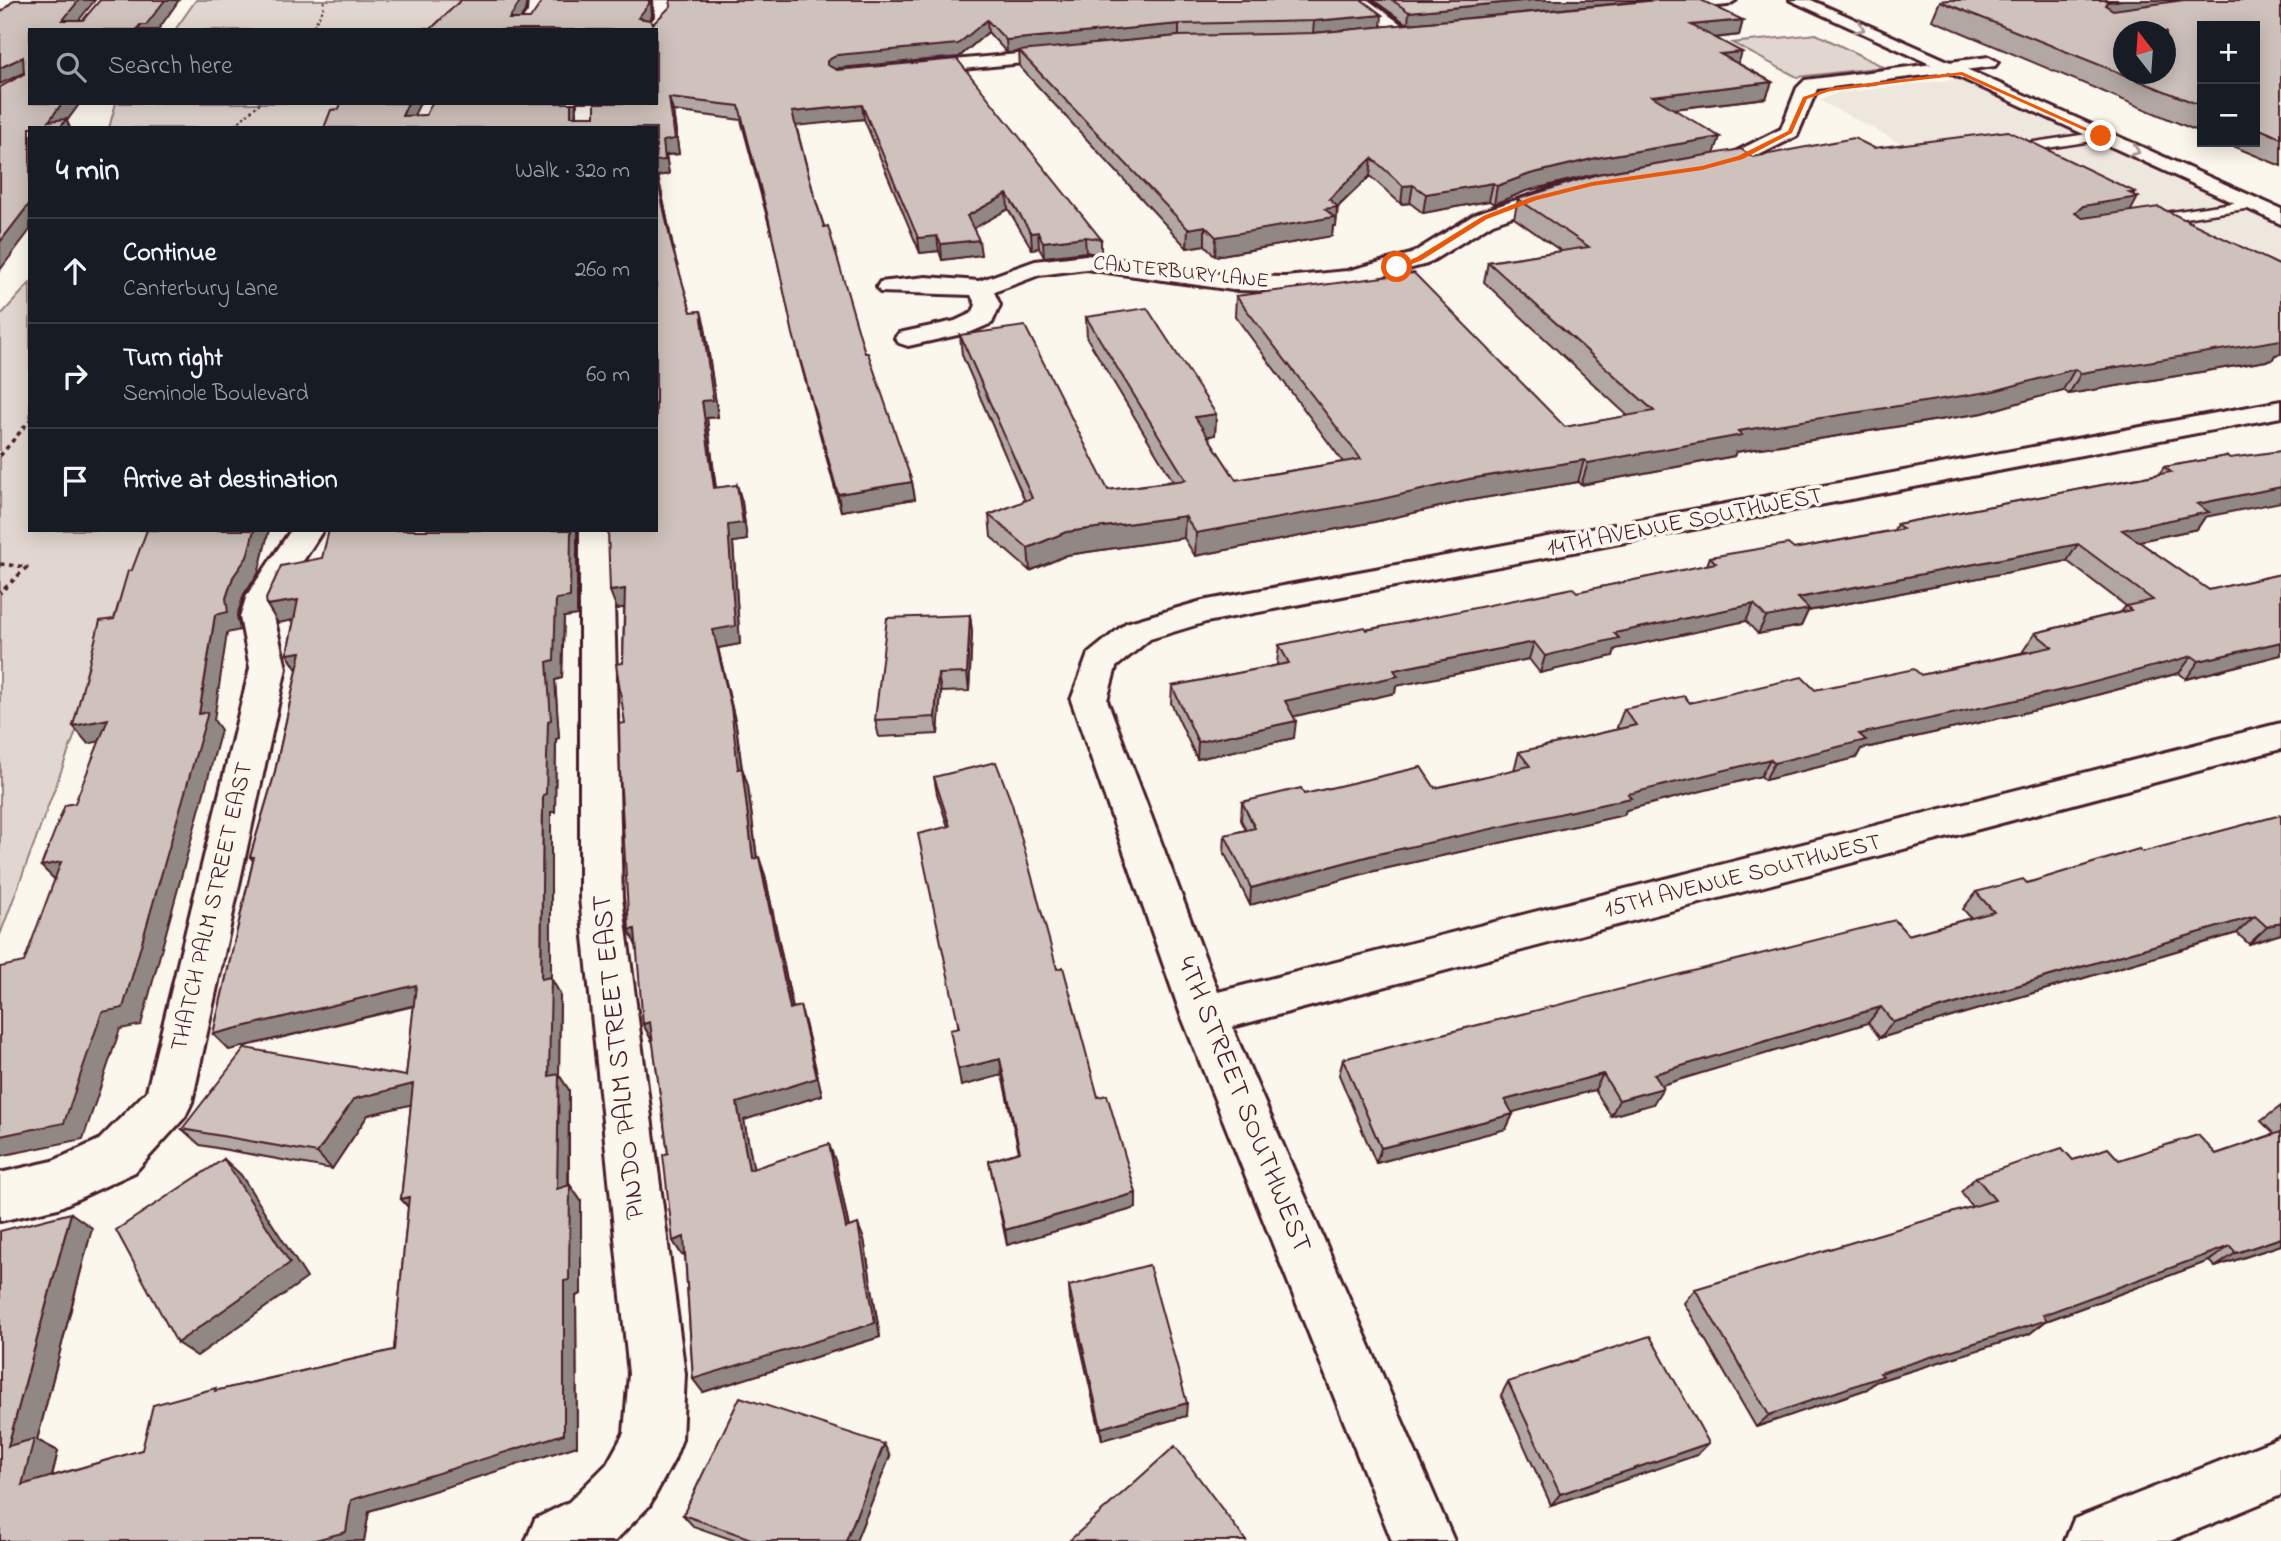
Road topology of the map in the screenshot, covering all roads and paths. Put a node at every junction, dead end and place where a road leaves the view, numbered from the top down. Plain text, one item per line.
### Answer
1 (324, 0) edge
2 (537, 0) edge
3 (662, 0) edge
4 (1357, 0) edge
5 (1728, 0) edge
6 (1798, 0) edge
7 (1637, 9) edge
8 (312, 28) edge
9 (524, 28) edge
10 (654, 28) edge
11 (1378, 35) edge
12 (1953, 47) dead end
13 (1084, 52) edge
14 (1955, 70) junction
15 (894, 71) edge
16 (258, 105) edge
17 (588, 105) edge
18 (236, 123) junction
19 (231, 126) edge
20 (234, 126) edge
21 (587, 126) edge
22 (2101, 136) junction
23 (2045, 160) edge
24 (1675, 172) edge
25 (1592, 184) edge
26 (2253, 204) junction
27 (2281, 217) edge
28 (2181, 229) edge
29 (890, 287) dead end
30 (980, 288) junction
31 (908, 338) dead end
32 (2280, 410) edge
33 (28, 421) edge
34 (0, 456) edge
35 (306, 532) edge
36 (596, 532) edge
37 (0, 564) edge
38 (0, 593) edge
39 (1100, 662) joint
40 (2281, 736) edge
41 (1204, 1015) junction
42 (0, 1197) edge
43 (2281, 1466) edge
44 (557, 1541) edge
45 (1423, 1541) edge
46 (2096, 1541) edge

1 - 8 path
2 - 9 street
3 - 10 street
4 - 11 street
5 - 7 street
6 -> 14 street
12 - 14 street
13 - 15 street
14 - 22 street
14 - 24 street
16 - 18 path
17 - 21 street
18 - 19 path
18 - 20 path
22 - 23 lane
22 -> 26 street
25 - 30 street, CANTERBURY LANE
26 - 27 street
26 - 28 lane
29 - 30 street, CANTERBURY LANE
30 - 31 street
32 - 39 street, 14TH AVENUE SOUTHWEST
33 - 34 path
35 - 42 street, THATCH PALM STREET EAST
36 - 44 street, PINDO PALM STREET EAST
37 - 38 path
39 - 41 street, 4TH STREET SOUTHWEST
40 - 41 street, 15TH AVENUE SOUTHWEST
41 - 45 street, 4TH STREET SOUTHWEST
43 - 46 street

